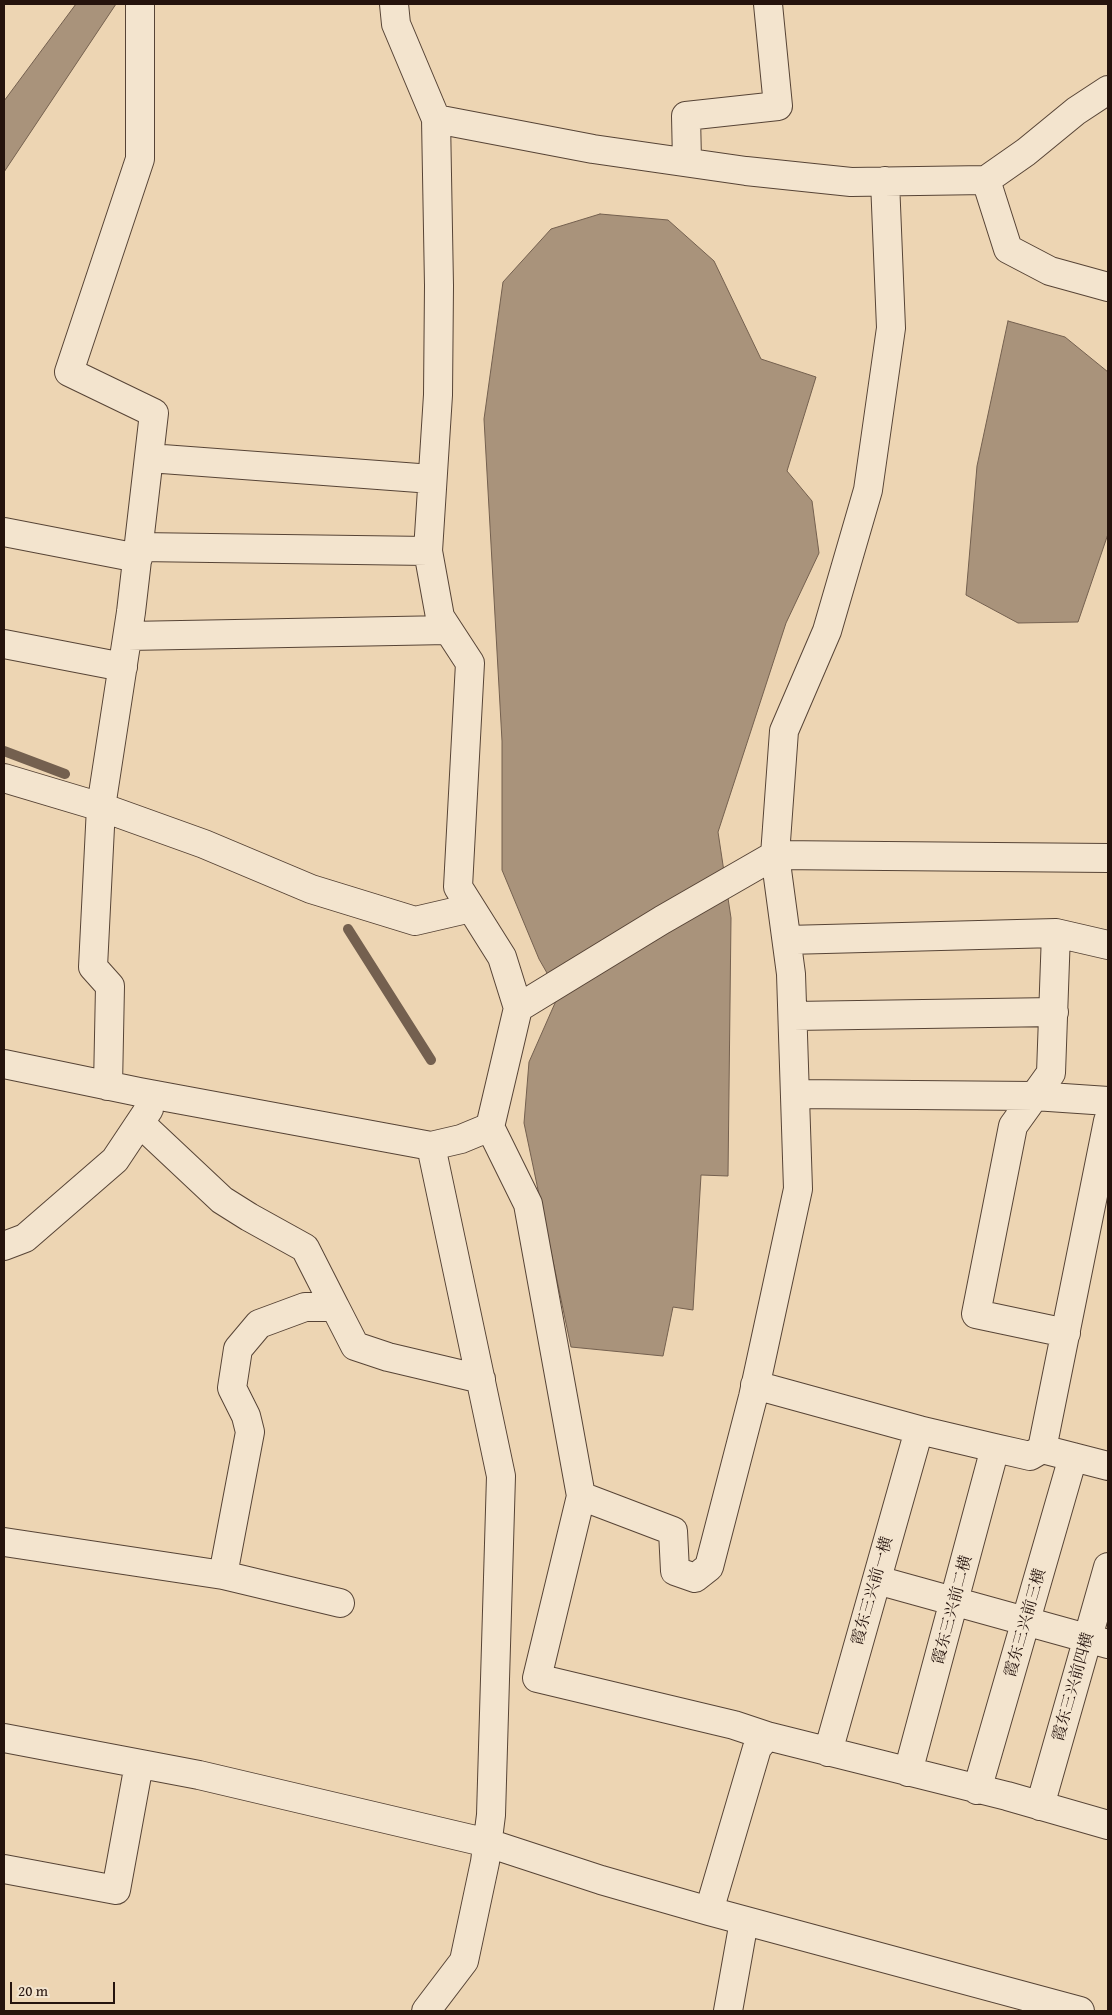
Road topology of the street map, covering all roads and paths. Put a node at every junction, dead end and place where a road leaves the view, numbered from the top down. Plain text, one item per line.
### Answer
1 (140, 4) edge
2 (394, 4) edge
3 (768, 4) edge
4 (1108, 90) edge
5 (436, 119) junction
6 (686, 161) junction
7 (986, 180) junction
8 (885, 181) junction
9 (1108, 287) edge
10 (149, 458) junction
11 (432, 479) junction
12 (4, 532) edge
13 (428, 551) junction
14 (138, 552) junction
15 (448, 630) junction
16 (128, 636) junction
17 (4, 644) edge
18 (123, 667) junction
19 (4, 778) edge
20 (101, 807) junction
21 (775, 855) junction
22 (1108, 858) edge
23 (470, 908) junction
24 (1056, 934) junction
25 (787, 940) junction
26 (1108, 944) edge
27 (518, 1008) junction
28 (1054, 1012) junction
29 (792, 1016) junction
30 (4, 1064) edge
31 (108, 1086) junction
32 (795, 1094) junction
33 (159, 1095) junction
34 (1034, 1096) junction
35 (1108, 1101) edge
36 (1108, 1121) edge
37 (140, 1123) junction
38 (490, 1127) junction
39 (431, 1146) junction
40 (1105, 1156) edge
41 (4, 1246) edge
42 (335, 1307) junction
43 (1066, 1333) junction
44 (481, 1379) junction
45 (755, 1385) junction
46 (919, 1430) junction
47 (995, 1448) junction
48 (1042, 1449) junction
49 (1073, 1457) junction
50 (1108, 1466) edge
51 (581, 1496) junction
52 (4, 1542) edge
53 (1108, 1567) edge
54 (223, 1575) junction
55 (876, 1580) junction
56 (956, 1601) junction
57 (340, 1603) dead end
58 (1027, 1620) junction
59 (1098, 1641) edge
60 (767, 1736) junction
61 (4, 1738) edge
62 (828, 1752) junction
63 (139, 1764) junction
64 (908, 1772) junction
65 (977, 1790) junction
66 (1040, 1806) junction
67 (1108, 1825) edge
68 (488, 1843) junction
69 (4, 1870) edge
70 (709, 1911) junction
71 (744, 1921) junction
72 (426, 2011) edge
73 (728, 2011) edge
74 (1080, 2011) edge

1 - 10 street
2 - 5 street
3 - 6 street
4 - 7 street
5 - 6 street
5 - 11 street
6 - 8 street
7 - 8 street
7 - 9 street
8 - 21 street
10 - 11 street
10 - 14 street
11 - 13 street
12 - 14 street
13 - 14 street
13 - 15 street
14 - 16 street
15 - 16 street
15 - 23 street
16 - 18 street
17 - 18 street
18 - 20 street
19 - 20 street
20 - 23 street
20 - 31 street
21 - 22 street
21 - 25 street
21 - 27 street
23 - 27 street
24 - 25 street
24 - 26 street
24 - 28 street
25 - 29 street
27 - 38 street
28 - 29 street
28 - 34 street
29 - 32 street
30 - 31 street
31 - 33 street
32 - 34 street
32 - 45 street
33 - 37 street
33 - 39 street
34 - 35 street
34 - 43 street
36 - 40 street
37 - 41 street
37 - 42 street
38 - 39 street
38 - 51 street
39 - 44 street
40 - 43 street
42 - 44 street
42 - 54 street
43 - 48 street
44 - 68 street
45 - 46 street
45 - 51 street
46 - 47 street
46 - 55 street, 霞东三兴前一横
47 - 48 street
47 - 56 street, 霞东三兴前二横
48 - 49 street
49 - 50 street
49 - 58 street, 霞东三兴前三横
51 - 60 street
52 - 54 street
53 - 59 street, 霞东三兴前四横
54 - 57 street
55 - 56 street
55 - 62 street, 霞东三兴前一横
56 - 58 street
56 - 64 street, 霞东三兴前二横
58 - 59 street
58 - 65 street, 霞东三兴前三横
59 - 66 street, 霞东三兴前四横
60 - 62 street
60 - 70 street
61 - 63 street
62 - 64 street
63 - 68 street
63 - 69 street
64 - 65 street
65 - 66 street
66 - 67 street
68 - 70 street
68 - 72 street
70 - 71 street
71 - 73 street
71 - 74 street

